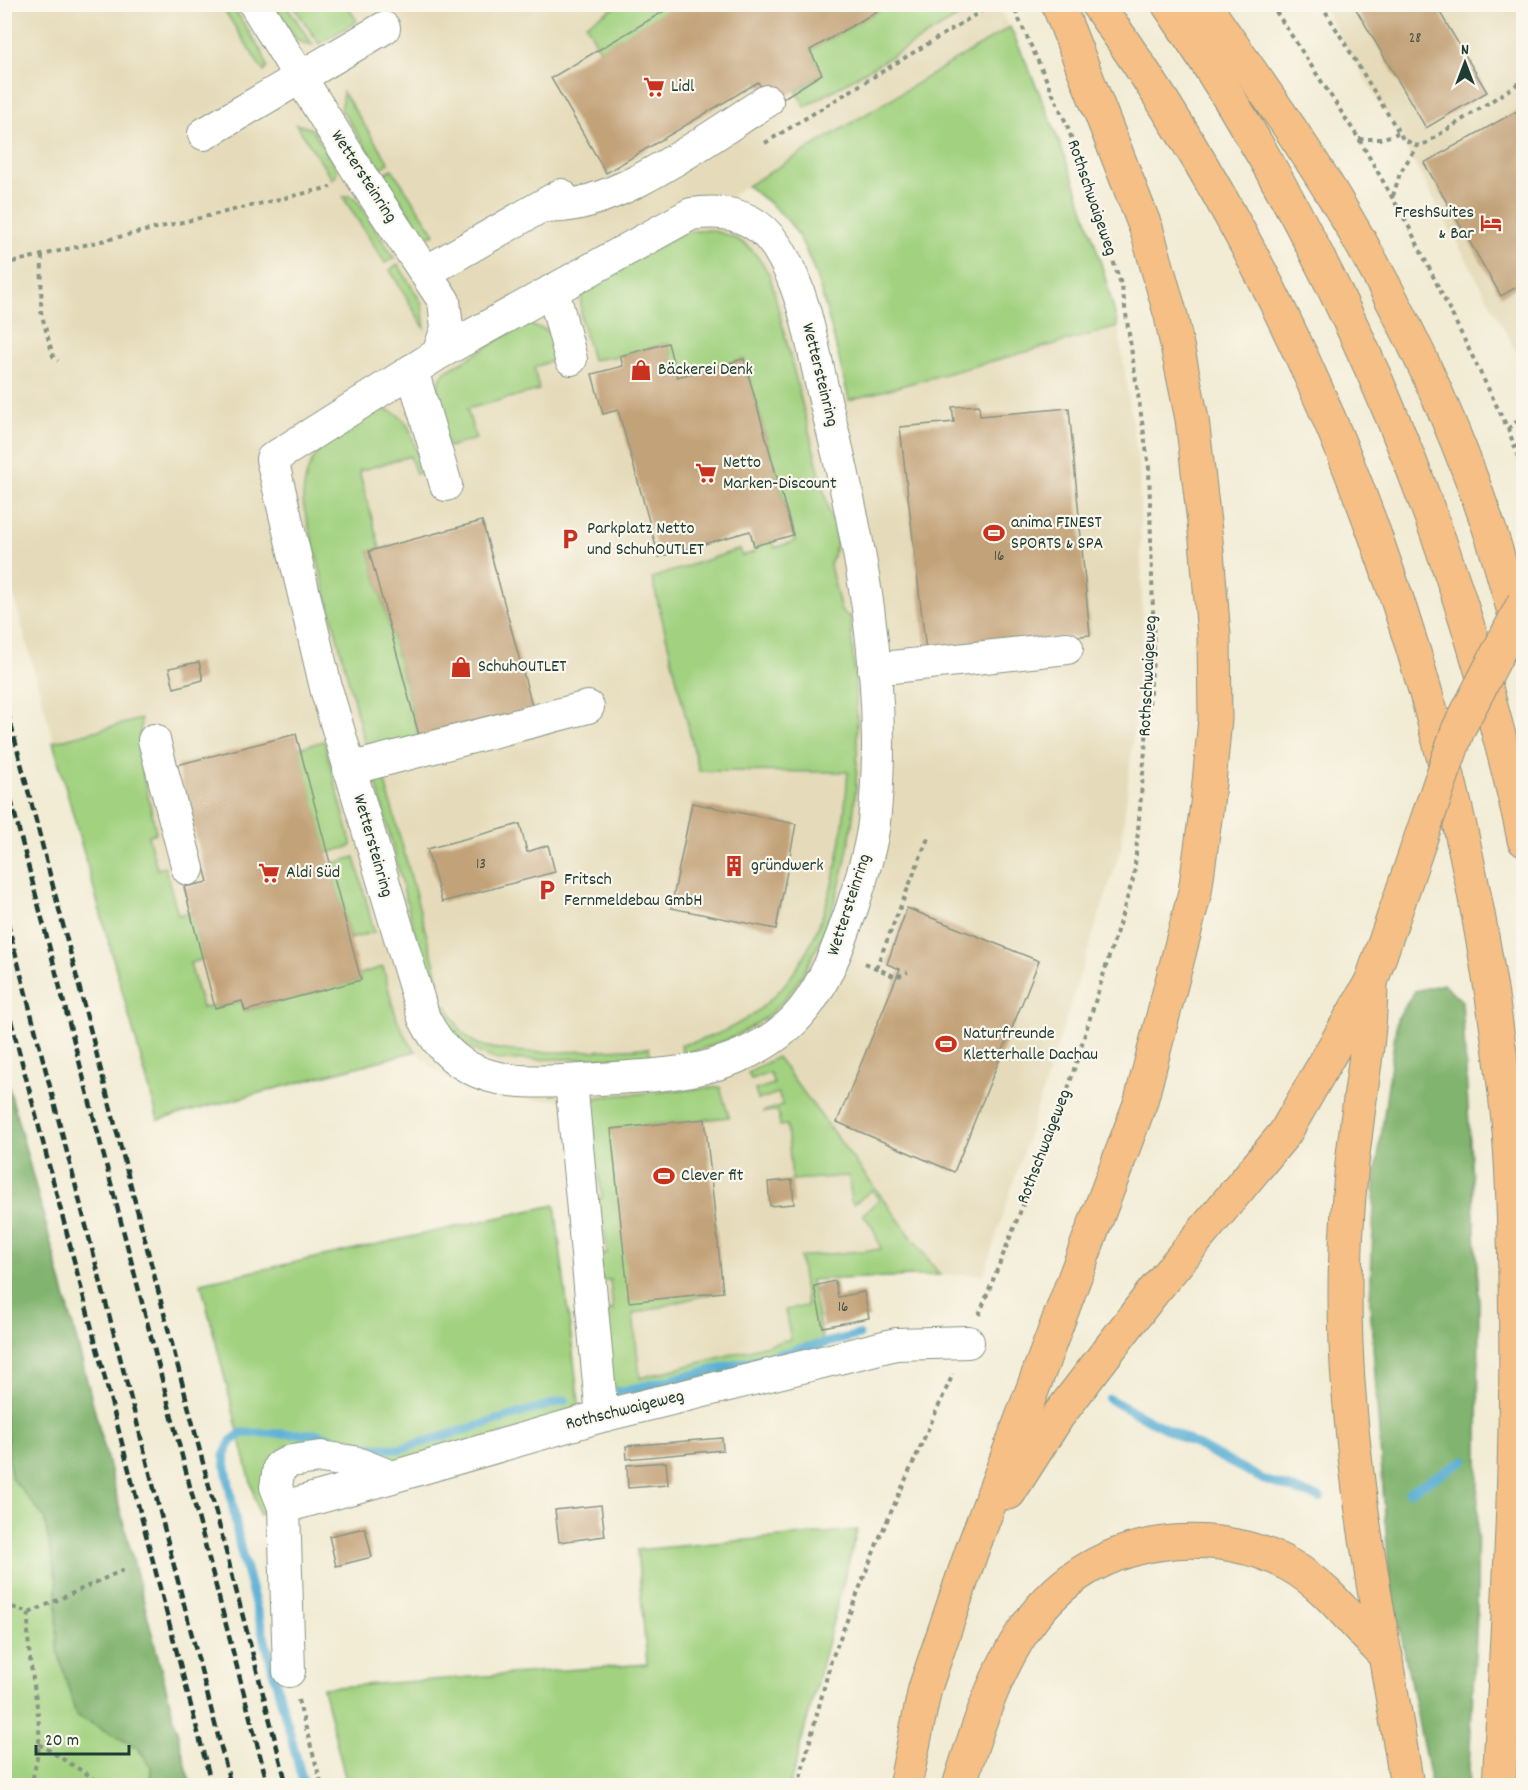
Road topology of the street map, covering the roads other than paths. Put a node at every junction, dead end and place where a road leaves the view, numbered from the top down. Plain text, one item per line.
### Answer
1 (255, 4) edge
2 (1058, 4) edge
3 (1097, 4) edge
4 (1168, 4) edge
5 (1204, 4) edge
6 (384, 28) dead end
7 (300, 78) junction
8 (766, 101) dead end
9 (204, 134) dead end
10 (581, 182) dead end
11 (544, 206) junction
12 (426, 272) junction
13 (553, 290) junction
14 (571, 359) dead end
15 (425, 362) junction
16 (446, 485) dead end
17 (1524, 602) edge
18 (1524, 647) edge
19 (1067, 648) dead end
20 (874, 669) junction
21 (588, 707) dead end
22 (154, 740) dead end
23 (349, 769) junction
24 (1524, 840) edge
25 (188, 869) dead end
26 (1371, 982) junction
27 (571, 1081) junction
28 (968, 1342) road end
29 (602, 1416) junction
30 (392, 1477) junction
31 (284, 1507) junction
32 (971, 1553) junction
33 (1386, 1656) junction
34 (290, 1671) road end
35 (905, 1785) edge
36 (959, 1785) edge
37 (1407, 1785) edge
38 (1499, 1785) edge

1 - 7 street, Wettersteinring
2 - 32 highway
3 - 38 highway
4 - 24 highway
5 - 18 highway
6 - 7 street
7 - 9 street
7 - 12 street, Wettersteinring
8 - 11 street
10 - 11 street
11 - 12 street
12 - 15 street, Wettersteinring
13 - 14 street
13 - 15 street, Wettersteinring
13 - 20 street, Wettersteinring
15 - 16 street
15 - 23 street, Wettersteinring
17 - 26 highway, bridge
19 - 20 street
20 - 27 street, Wettersteinring
21 - 23 street
22 - 25 street
23 - 27 street, Wettersteinring
26 - 32 highway
26 - 33 highway
27 - 29 street
28 - 29 street, Rothschwaigeweg
29 - 30 street, Rothschwaigeweg
30 - 31 street, Rothschwaigeweg
30 - 31 street
31 - 34 street
32 - 35 highway
33 - 36 highway
33 - 37 highway

